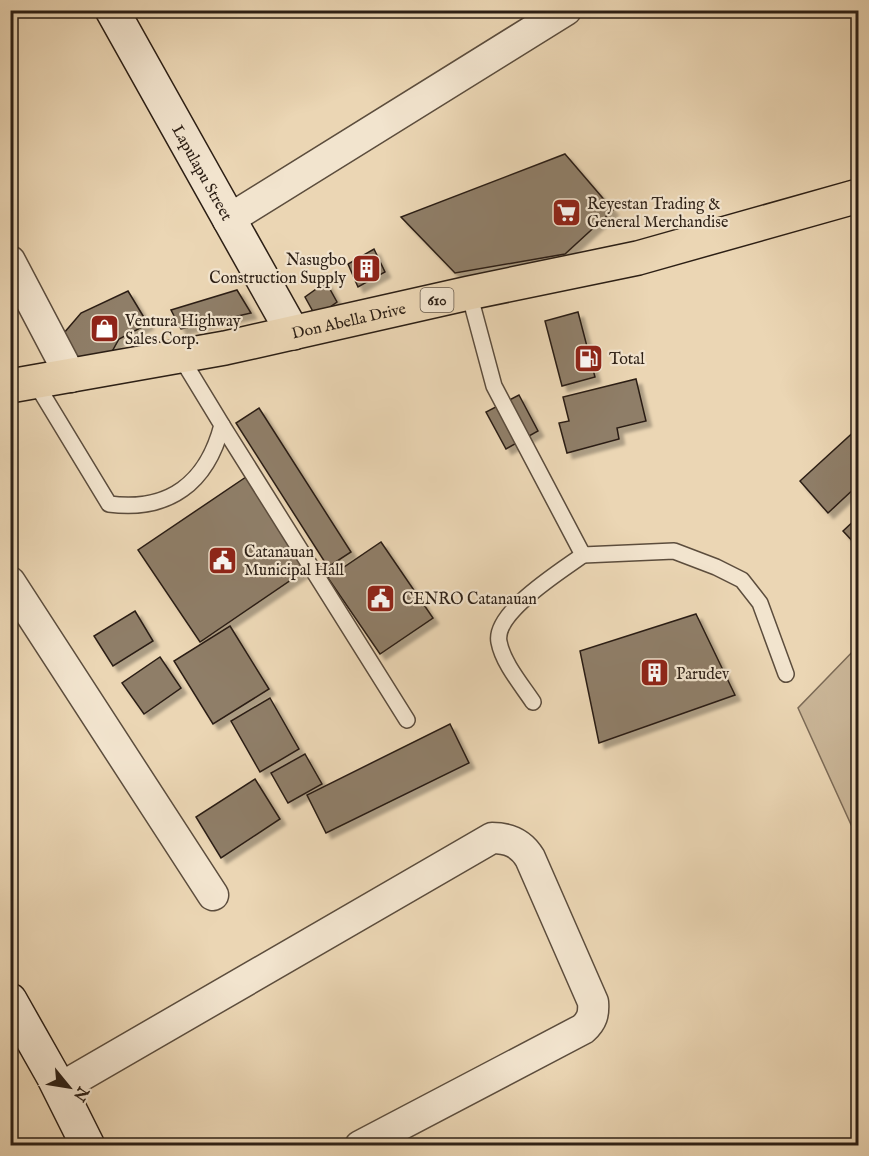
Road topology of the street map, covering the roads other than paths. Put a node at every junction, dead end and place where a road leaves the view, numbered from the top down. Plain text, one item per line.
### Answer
1 (566, 10) edge
2 (120, 14) edge
3 (858, 196) edge
4 (228, 219) junction
5 (10, 261) edge
6 (469, 293) junction
7 (293, 333) junction
8 (180, 356) junction
9 (71, 376) junction
10 (23, 385) edge
11 (222, 425) junction
12 (583, 555) junction
13 (10, 582) edge
14 (786, 674) dead end
15 (533, 702) dead end
16 (407, 720) dead end
17 (213, 895) dead end
18 (10, 1000) edge
19 (60, 1088) junction
20 (88, 1146) edge
21 (360, 1146) edge

1 - 4 street
2 - 4 street, Lapulapu Street
3 - 6 main road, Don Abella Drive / 610
4 - 7 street, Lapulapu Street
5 - 9 street
6 - 7 main road, Don Abella Drive / 610
6 - 12 lane
7 - 8 main road, Don Abella Drive / 610
8 - 9 main road, Don Abella Drive / 610
8 - 11 lane
9 - 10 main road, Don Abella Drive / 610
10 - 11 lane
11 - 16 lane
12 - 14 lane
12 - 15 lane
13 - 17 street
18 - 19 street
19 - 20 street
19 - 21 street

